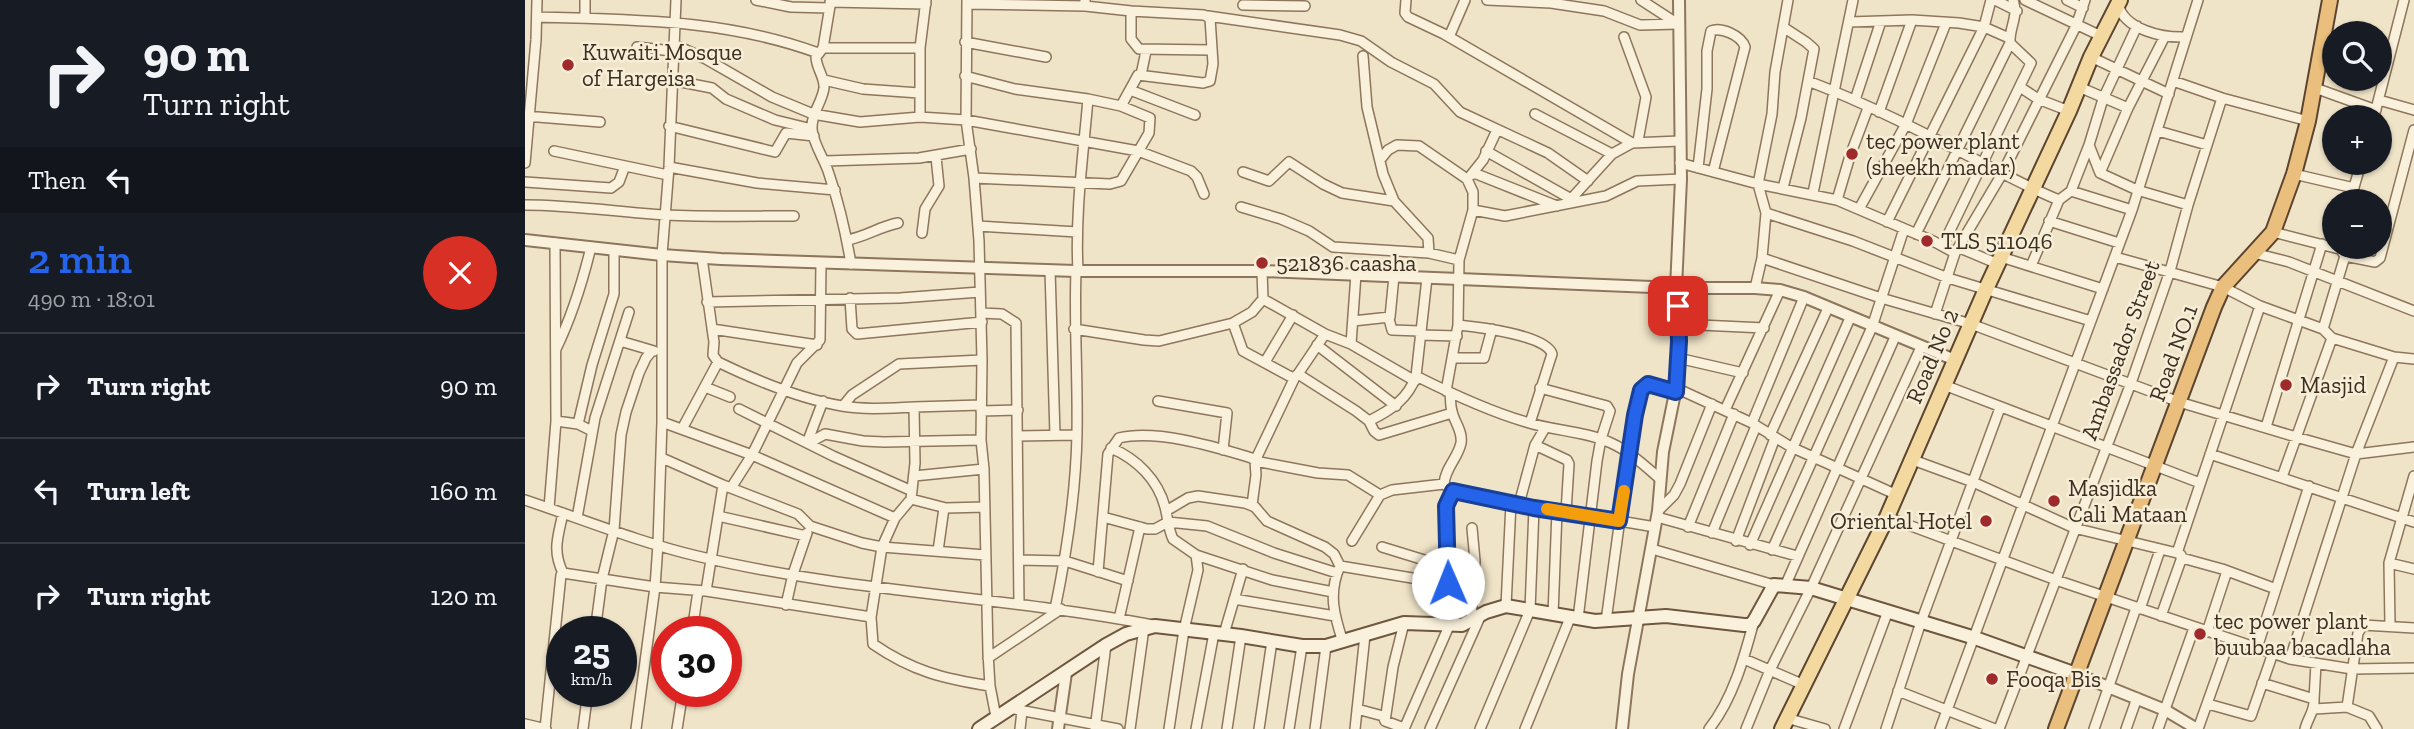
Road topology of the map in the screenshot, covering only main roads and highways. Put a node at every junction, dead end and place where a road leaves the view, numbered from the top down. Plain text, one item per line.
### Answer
1 (2330, 0) edge
2 (2119, 2) edge
3 (1849, 599) junction
4 (2077, 674) junction
5 (1786, 724) edge
6 (979, 729) edge
7 (2056, 729) edge

1 - 4 highway, Road NO.1
2 - 3 main road, Road No 2
3 - 4 main road
3 - 5 main road, Road No 2
3 - 6 main road
4 - 7 highway, Road NO.1

